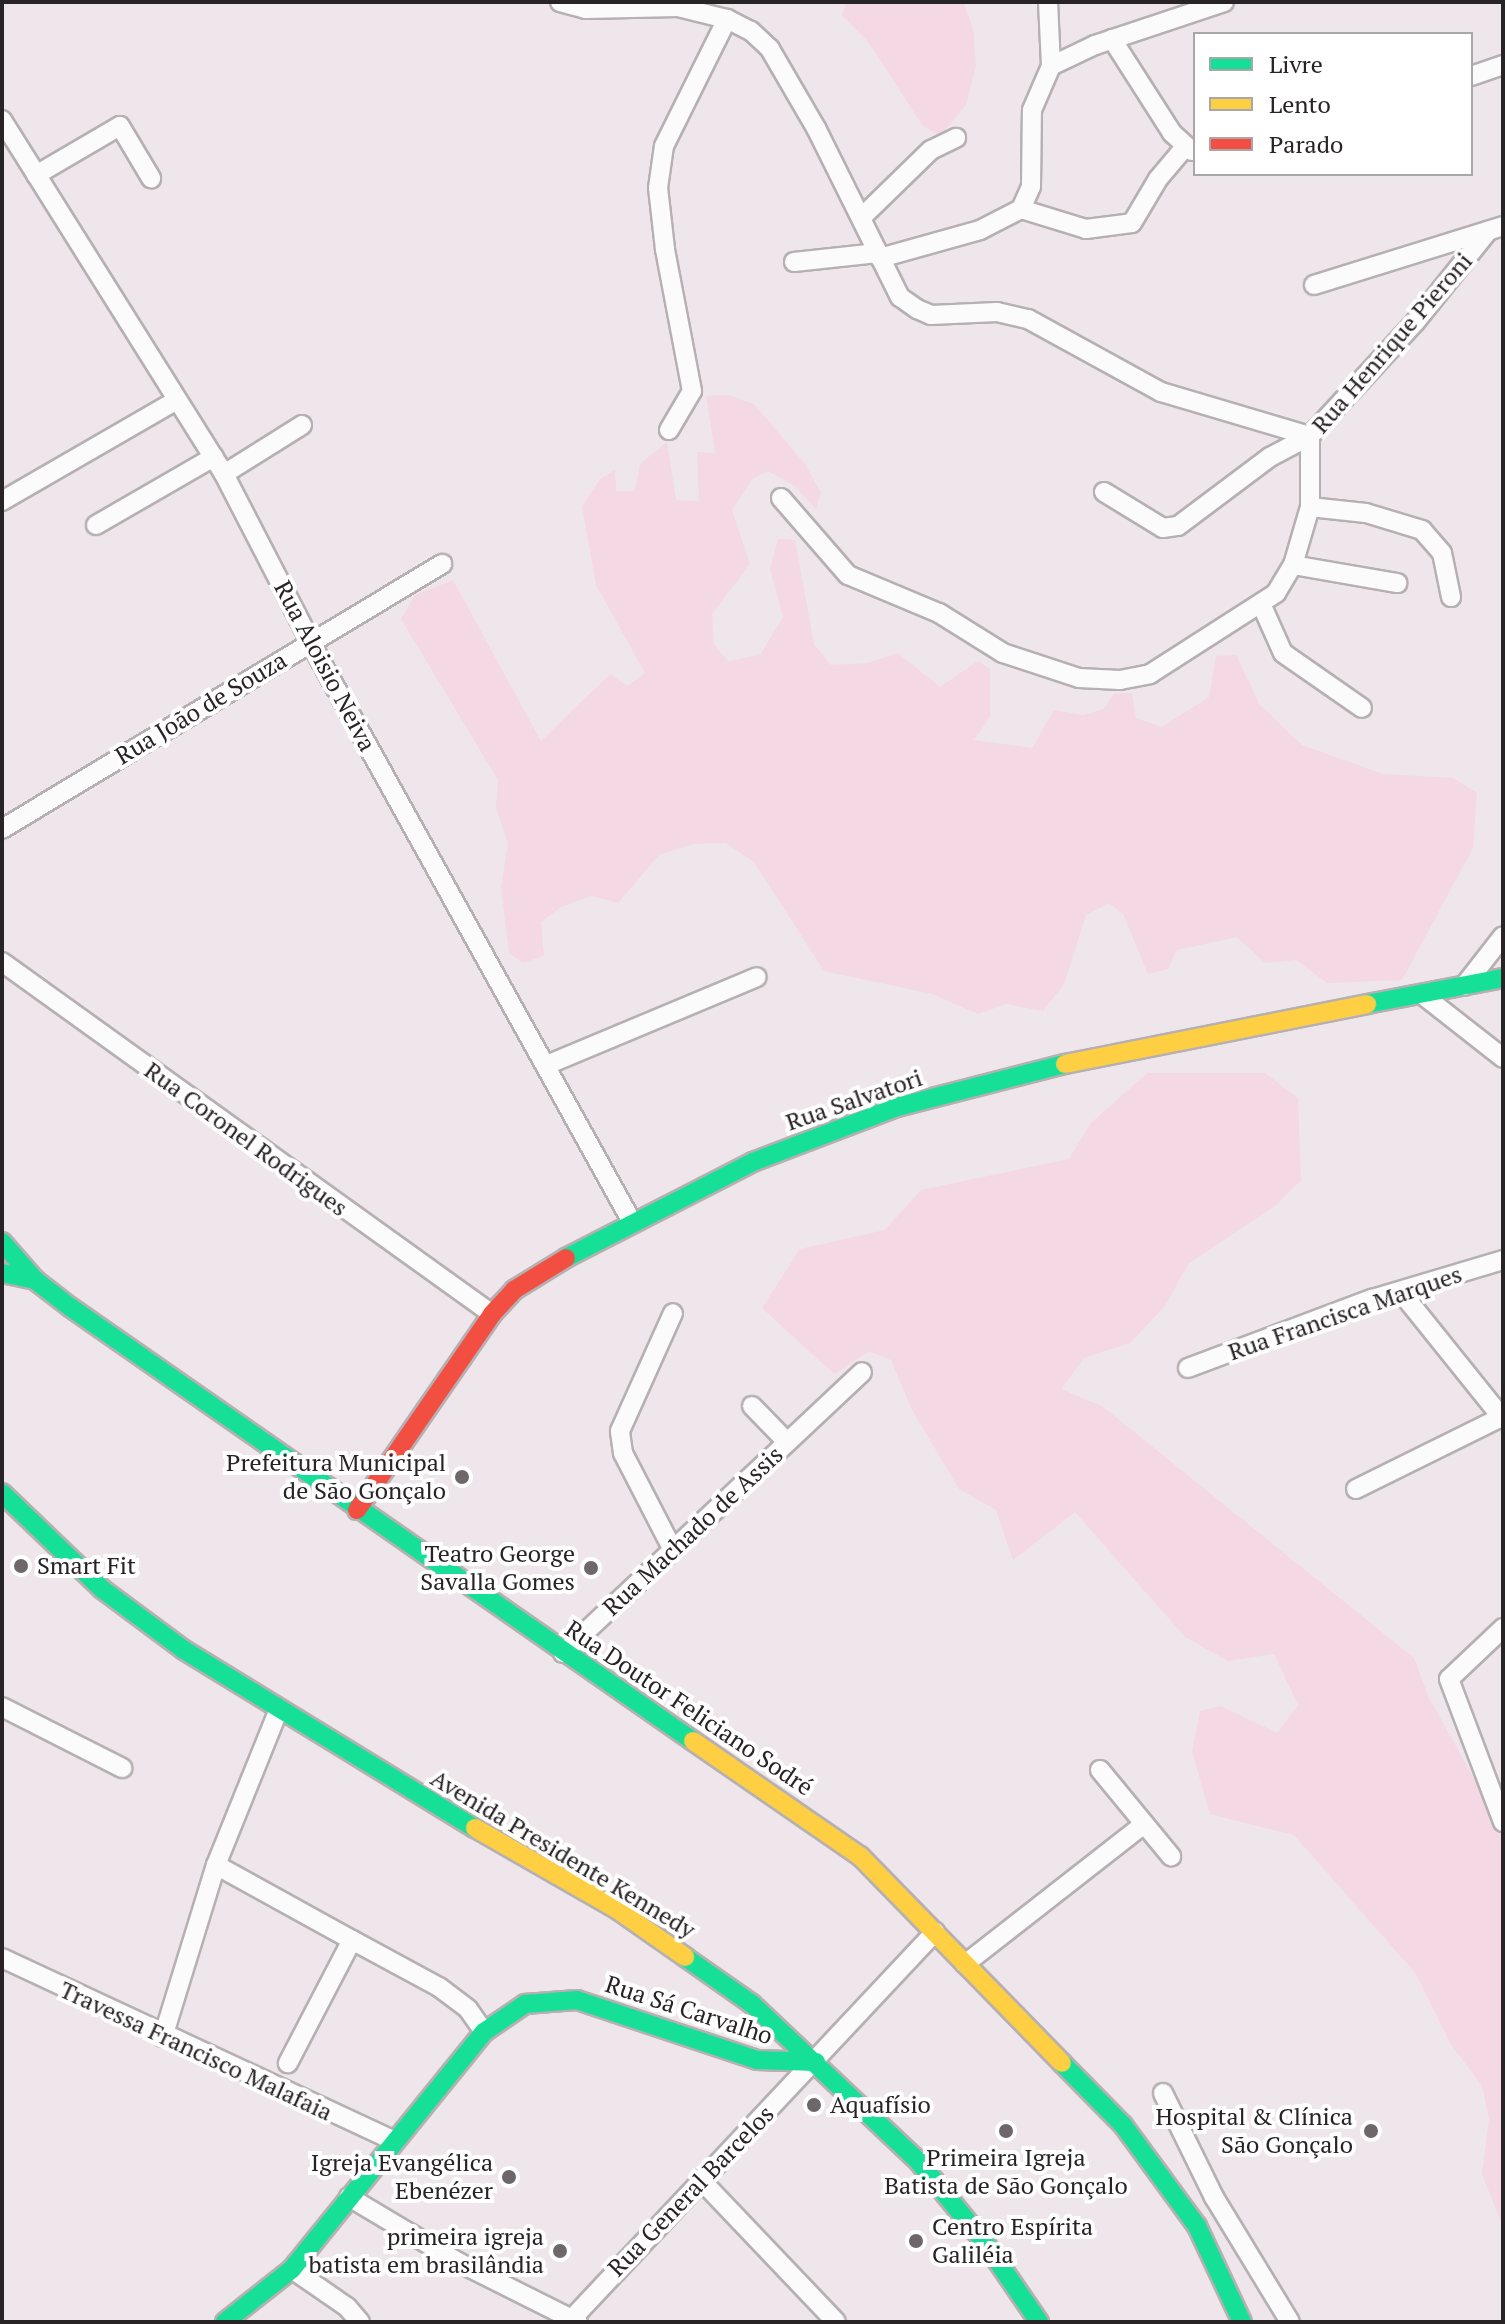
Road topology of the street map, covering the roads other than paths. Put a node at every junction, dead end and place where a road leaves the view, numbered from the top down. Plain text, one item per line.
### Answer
1 (560, 2) edge
2 (1048, 2) edge
3 (1224, 2) edge
4 (727, 19) junction
5 (1112, 39) junction
6 (1503, 65) edge
7 (1051, 66) junction
8 (1473, 75) edge
9 (2, 120) edge
10 (956, 138) dead end
11 (1190, 149) edge
12 (20, 151) junction
13 (2, 160) edge
14 (36, 175) junction
15 (151, 178) dead end
16 (1021, 209) junction
17 (862, 217) junction
18 (1496, 228) edge
19 (879, 256) junction
20 (794, 262) dead end
21 (1314, 285) dead end
22 (177, 400) junction
23 (302, 425) dead end
24 (669, 430) dead end
25 (1310, 436) junction
26 (214, 457) junction
27 (224, 474) junction
28 (1104, 492) dead end
29 (781, 498) dead end
30 (2, 501) edge
31 (1310, 507) junction
32 (96, 525) dead end
33 (442, 564) dead end
34 (1293, 565) junction
35 (1397, 583) dead end
36 (1451, 597) dead end
37 (1262, 606) junction
38 (311, 642) junction
39 (1362, 708) dead end
40 (2, 829) edge
41 (1503, 936) edge
42 (2, 962) edge
43 (757, 977) dead end
44 (1503, 978) edge
45 (1464, 986) junction
46 (1424, 996) junction
47 (1503, 1058) edge
48 (549, 1064) junction
49 (632, 1222) junction
50 (2, 1242) edge
51 (1503, 1260) edge
52 (2, 1273) edge
53 (35, 1280) junction
54 (1401, 1292) junction
55 (673, 1313) dead end
56 (492, 1314) junction
57 (1188, 1368) dead end
58 (862, 1372) dead end
59 (752, 1406) dead end
60 (1502, 1418) edge
61 (787, 1442) junction
62 (1356, 1489) dead end
63 (2, 1493) edge
64 (357, 1510) junction
65 (673, 1550) junction
66 (1503, 1628) edge
67 (563, 1653) junction
68 (2, 1707) edge
69 (279, 1709) junction
70 (122, 1768) dead end
71 (1100, 1770) dead end
72 (1503, 1822) edge
73 (1144, 1824) junction
74 (1171, 1856) dead end
75 (216, 1865) junction
76 (935, 1932) junction
77 (352, 1940) junction
78 (2, 1958) edge
79 (965, 1964) junction
80 (484, 2032) junction
81 (163, 2037) junction
82 (816, 2062) junction
83 (288, 2063) dead end
84 (1163, 2093) dead end
85 (392, 2140) junction
86 (700, 2179) junction
87 (349, 2197) junction
88 (1253, 2263) junction
89 (292, 2269) junction
90 (1225, 2282) junction
91 (573, 2320) edge
92 (225, 2322) edge
93 (360, 2322) edge
94 (836, 2322) edge
95 (1039, 2322) edge
96 (1242, 2322) edge
97 (1290, 2322) edge

1 - 4 street
2 - 7 street
3 - 5 street
4 - 17 street
4 - 24 street
5 - 7 street
5 - 11 street
6 - 8 street
7 - 16 street
9 - 12 street, Rua Aloisio Neiva
10 - 17 street
11 - 16 street
12 - 13 street
12 - 14 street, Rua Aloisio Neiva
14 - 15 street
14 - 22 street, Rua Aloisio Neiva
16 - 19 street
17 - 19 street
18 - 21 street
18 - 25 street, Rua Henrique Pieroni
19 - 20 street
19 - 25 street
22 - 26 street, Rua Aloisio Neiva
22 - 30 street
23 - 27 street
25 - 28 street
25 - 31 street, Rua Henrique Pieroni
26 - 27 street, Rua Aloisio Neiva
26 - 32 street
27 - 38 street, Rua Aloisio Neiva
29 - 37 street, Rua Henrique Pieroni
31 - 34 street, Rua Henrique Pieroni
31 - 36 street
33 - 38 street, Rua João de Souza
34 - 35 street
34 - 37 street, Rua Henrique Pieroni
37 - 39 street
38 - 40 street, Rua João de Souza
38 - 48 street, Rua Aloisio Neiva
41 - 45 street
42 - 56 street, Rua Coronel Rodrigues
43 - 48 street
44 - 45 main road, Rua Salvatori
45 - 46 main road, Rua Salvatori
46 - 47 street
46 - 49 main road, Rua Salvatori
48 - 49 street, Rua Aloisio Neiva
49 - 56 main road, Rua Salvatori
50 - 53 main road, Rua Doutor Feliciano Sodré
51 - 54 street, Rua Francisca Marques
52 - 53 main road
53 - 64 main road, Rua Doutor Feliciano Sodré
54 - 57 street, Rua Francisca Marques
54 - 60 street
55 - 65 street
56 - 64 main road, Rua Salvatori
58 - 61 street, Rua Machado de Assis
59 - 61 street, Rua Machado de Assis
60 - 62 street
61 - 65 street, Rua Machado de Assis
63 - 69 main road, Avenida Presidente Kennedy
64 - 67 main road, Rua Doutor Feliciano Sodré
65 - 67 street, Rua Machado de Assis
66 - 72 street
67 - 76 main road, Rua Doutor Feliciano Sodré
68 - 70 street
69 - 75 street
69 - 82 main road, Avenida Presidente Kennedy
71 - 73 street
73 - 74 street
73 - 79 street
75 - 77 street
75 - 81 street
76 - 79 main road, Rua Doutor Feliciano Sodré
76 - 82 street
77 - 80 street
77 - 83 street
78 - 81 street, Travessa Francisco Malafaia
79 - 90 main road, Rua Doutor Feliciano Sodré
80 - 82 main road, Rua Sá Carvalho
80 - 85 main road, Rua Sá Carvalho
81 - 85 street, Travessa Francisco Malafaia
82 - 86 street, Rua General Barcelos
82 - 95 main road, Avenida Presidente Kennedy
84 - 88 street
85 - 87 main road, Rua Sá Carvalho
86 - 91 street, Rua General Barcelos
86 - 94 street
87 - 89 main road, Rua Sá Carvalho
87 - 91 street
88 - 90 street
88 - 97 street
89 - 92 main road, Rua Sá Carvalho
89 - 93 street
90 - 96 main road, Rua Doutor Feliciano Sodré

